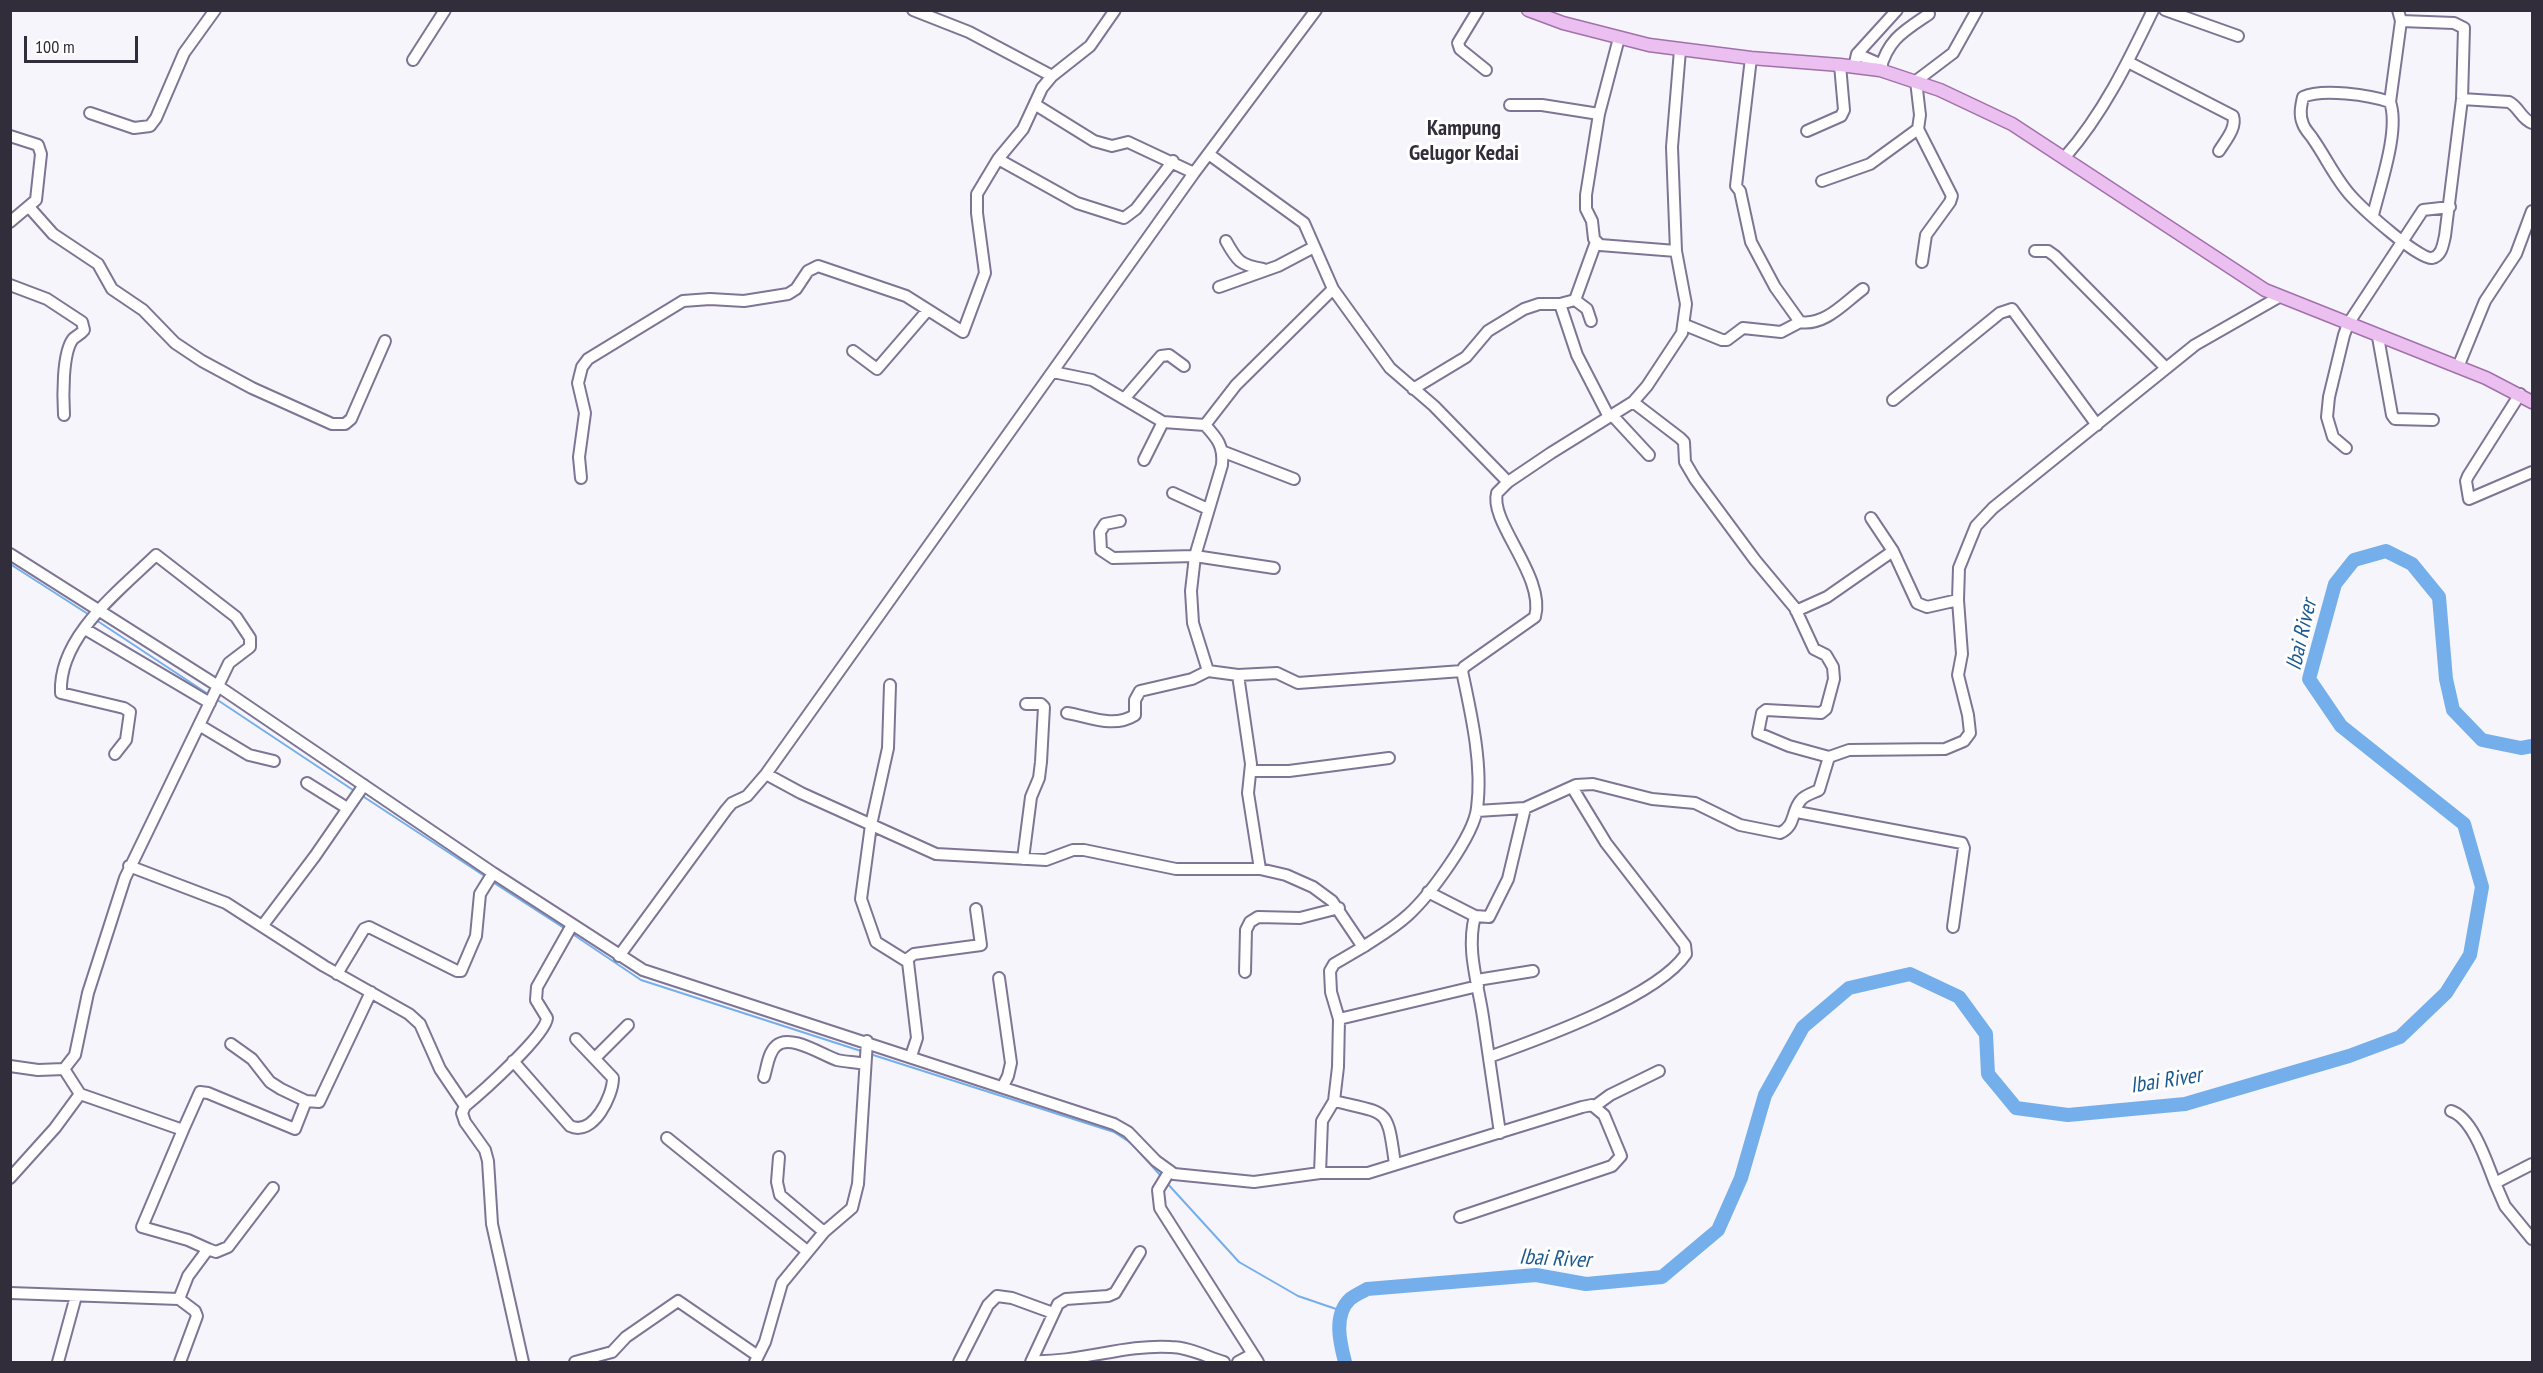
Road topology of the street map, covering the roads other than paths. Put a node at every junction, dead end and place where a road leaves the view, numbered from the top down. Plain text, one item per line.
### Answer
1 (215, 10) edge
2 (445, 10) edge
3 (913, 10) edge
4 (1115, 10) edge
5 (1316, 10) edge
6 (1478, 10) edge
7 (1528, 10) edge
8 (1897, 10) edge
9 (1977, 10) edge
10 (2153, 10) edge
11 (2165, 10) edge
12 (936, 14) edge
13 (1929, 14) dead end
14 (2400, 16) edge
15 (2238, 36) dead end
16 (1619, 38) junction
17 (1680, 50) junction
18 (1857, 54) junction
19 (1751, 58) junction
20 (412, 60) dead end
21 (2128, 62) junction
22 (1840, 65) junction
23 (1854, 67) junction
24 (1881, 68) junction
25 (1486, 70) dead end
26 (1052, 76) junction
27 (1916, 81) junction
28 (2462, 99) junction
29 (2390, 102) junction
30 (1036, 105) junction
31 (1510, 105) dead end
32 (90, 113) dead end
33 (1599, 114) junction
34 (2532, 123) edge
35 (1918, 129) junction
36 (1807, 131) dead end
37 (10, 136) edge
38 (2219, 151) dead end
39 (1210, 155) junction
40 (2065, 157) junction
41 (998, 159) junction
42 (1176, 163) junction
43 (1192, 171) junction
44 (1822, 181) dead end
45 (29, 207) junction
46 (2450, 207) junction
47 (2532, 211) edge
48 (2373, 215) junction
49 (10, 222) edge
50 (1226, 242) dead end
51 (1596, 242) junction
52 (2401, 243) junction
53 (1314, 247) junction
54 (1676, 251) junction
55 (2035, 251) dead end
56 (1922, 262) dead end
57 (1267, 270) junction
58 (10, 285) edge
59 (1219, 287) dead end
60 (1333, 289) junction
61 (1863, 289) dead end
62 (2279, 297) junction
63 (1575, 300) junction
64 (1560, 304) junction
65 (927, 311) junction
66 (1591, 321) dead end
67 (1800, 322) junction
68 (2348, 324) junction
69 (1685, 325) junction
70 (2378, 337) junction
71 (385, 341) dead end
72 (853, 351) dead end
73 (1184, 366) dead end
74 (2458, 367) junction
75 (2166, 368) junction
76 (1053, 372) junction
77 (1413, 389) junction
78 (2520, 394) junction
79 (1124, 399) junction
80 (1893, 400) dead end
81 (1633, 402) junction
82 (2532, 402) edge
83 (64, 415) dead end
84 (1611, 416) junction
85 (2433, 420) dead end
86 (1163, 422) junction
87 (1205, 425) junction
88 (2097, 425) junction
89 (2346, 448) dead end
90 (1224, 452) junction
91 (1649, 455) dead end
92 (1144, 460) dead end
93 (2532, 472) edge
94 (581, 478) dead end
95 (1294, 479) dead end
96 (1508, 482) junction
97 (1173, 493) dead end
98 (1208, 509) junction
99 (1871, 518) dead end
100 (1120, 521) dead end
101 (1893, 551) junction
102 (10, 555) edge
103 (1194, 556) junction
104 (1274, 568) dead end
105 (1958, 600) junction
106 (1796, 610) junction
107 (92, 619) junction
108 (1208, 671) junction
109 (1462, 671) junction
110 (1238, 675) junction
111 (890, 685) dead end
112 (214, 695) junction
113 (1026, 704) dead end
114 (1066, 713) dead end
115 (199, 725) junction
116 (115, 754) dead end
117 (1829, 757) junction
118 (1389, 758) dead end
119 (274, 760) dead end
120 (1251, 771) junction
121 (766, 774) junction
122 (307, 783) dead end
123 (364, 785) junction
124 (1572, 787) junction
125 (347, 808) junction
126 (1525, 808) junction
127 (1477, 811) junction
128 (1797, 812) junction
129 (871, 825) junction
130 (1023, 859) junction
131 (129, 866) junction
132 (1260, 869) junction
133 (491, 875) junction
134 (1428, 892) junction
135 (1339, 908) junction
136 (976, 909) dead end
137 (1475, 916) junction
138 (263, 925) junction
139 (572, 925) junction
140 (1953, 927) dead end
141 (1363, 947) junction
142 (619, 956) junction
143 (906, 960) junction
144 (1533, 971) dead end
145 (1245, 972) dead end
146 (337, 974) junction
147 (999, 978) dead end
148 (1478, 983) junction
149 (371, 992) junction
150 (1339, 1018) junction
151 (628, 1025) dead end
152 (576, 1039) dead end
153 (231, 1044) dead end
154 (867, 1044) junction
155 (911, 1056) junction
156 (595, 1058) junction
157 (1490, 1058) junction
158 (513, 1061) junction
159 (866, 1062) junction
160 (10, 1066) edge
161 (64, 1069) junction
162 (1659, 1071) dead end
163 (764, 1077) dead end
164 (1003, 1086) junction
165 (80, 1094) junction
166 (306, 1101) junction
167 (1334, 1101) junction
168 (465, 1106) junction
169 (1595, 1106) junction
170 (2451, 1111) dead end
171 (183, 1130) junction
172 (1500, 1133) junction
173 (667, 1138) dead end
174 (779, 1157) dead end
175 (1395, 1164) junction
176 (2532, 1164) edge
177 (1320, 1173) junction
178 (11, 1178) edge
179 (1165, 1178) junction
180 (2495, 1183) junction
181 (273, 1188) dead end
182 (1460, 1217) dead end
183 (824, 1232) junction
184 (2532, 1239) edge
185 (208, 1249) junction
186 (807, 1251) junction
187 (1140, 1252) dead end
188 (10, 1293) edge
189 (76, 1296) junction
190 (179, 1299) junction
191 (1053, 1313) junction
192 (1189, 1357) edge
193 (1256, 1358) edge
194 (757, 1359) edge
195 (1031, 1361) edge
196 (58, 1362) edge
197 (180, 1362) edge
198 (523, 1362) edge
199 (575, 1362) edge
200 (959, 1362) edge
201 (1224, 1362) edge
202 (1238, 1362) edge

1 - 32 street
2 - 20 street
3 - 12 street
4 - 26 street
5 - 39 street
6 - 25 street
7 - 16 main road
8 - 18 street
9 - 27 street
10 - 21 street
11 - 15 street
12 - 26 street
13 - 24 street
14 - 28 street
14 - 29 street
16 - 17 main road
16 - 33 street
17 - 19 main road
17 - 54 street
18 - 23 street
18 - 24 street
19 - 22 main road
19 - 67 street
21 - 38 street
21 - 40 street
22 - 23 main road
22 - 36 street
23 - 24 main road
24 - 27 main road
26 - 30 street
27 - 35 street
27 - 40 main road
28 - 34 street
28 - 46 street
29 - 48 street
29 - 48 street
30 - 41 street
30 - 42 street
31 - 33 street
33 - 51 street
35 - 44 street
35 - 56 street
37 - 45 street
39 - 43 street
39 - 53 street
40 - 62 main road
41 - 42 street
41 - 65 street
42 - 43 street
43 - 76 street
45 - 49 street
45 - 71 street
46 - 52 street
46 - 52 street
47 - 74 street
48 - 52 street
50 - 57 street
51 - 54 street
51 - 63 street
52 - 68 street
53 - 57 street
53 - 60 street
54 - 69 street
55 - 75 street
57 - 59 street
58 - 83 street
60 - 77 street
60 - 87 street
61 - 67 street
62 - 68 main road
62 - 75 street
63 - 64 street
63 - 66 street
64 - 77 street
64 - 84 street
65 - 72 street
65 - 94 street
67 - 69 street
68 - 70 main road
68 - 89 street
69 - 81 street
70 - 74 main road
70 - 85 street
73 - 79 street
74 - 78 main road
75 - 88 street
76 - 79 street
76 - 121 street
77 - 96 street
78 - 82 main road
78 - 93 street
79 - 86 street
80 - 88 street
81 - 84 street
81 - 106 street
84 - 91 street
84 - 96 street
86 - 87 street
86 - 92 street
87 - 90 street
88 - 105 street
90 - 95 street
90 - 98 street
96 - 109 street
97 - 98 street
98 - 103 street
99 - 101 street
100 - 103 street
101 - 105 street
101 - 106 street
102 - 107 street
103 - 104 street
103 - 108 street
105 - 117 street
106 - 117 street
107 - 112 street
107 - 112 street
107 - 112 street
107 - 116 street
108 - 110 street
108 - 114 street
109 - 110 street
109 - 127 street
110 - 120 street
111 - 129 street
112 - 115 street
112 - 123 street
113 - 130 street
115 - 119 street
115 - 131 street
117 - 128 street
118 - 120 street
120 - 132 street
121 - 129 street
121 - 142 street
122 - 125 street
123 - 125 street
123 - 133 street
124 - 126 street
124 - 128 street
124 - 157 street
125 - 138 street
126 - 127 street
126 - 137 street
127 - 134 street
128 - 140 street
129 - 130 street
129 - 143 street
130 - 132 street
131 - 138 street
131 - 161 street
132 - 135 street
133 - 139 street
133 - 146 street
134 - 137 street
134 - 141 street
135 - 141 street
135 - 145 street
136 - 143 street
137 - 148 street
138 - 146 street
139 - 142 street
139 - 158 street
141 - 150 street
142 - 154 street
143 - 155 street
144 - 148 street
146 - 149 street
147 - 164 street
148 - 150 street
148 - 157 street
149 - 166 street
149 - 168 street
150 - 167 street
151 - 156 street
152 - 156 street
153 - 166 street
154 - 155 street
154 - 159 street
155 - 164 street
156 - 158 street
157 - 172 street
158 - 168 street
159 - 163 street
159 - 183 street
160 - 161 street
161 - 165 street
162 - 169 street
164 - 179 street
165 - 171 street
165 - 178 street
166 - 171 street
167 - 175 street
167 - 177 street
168 - 198 street
169 - 172 street
169 - 182 street
170 - 180 street
171 - 185 street
172 - 175 street
173 - 186 street
174 - 183 street
175 - 177 street
176 - 180 street
177 - 179 street
179 - 193 street
180 - 184 street
181 - 185 street
183 - 186 street
185 - 190 street
186 - 194 street
187 - 191 street
188 - 189 street
189 - 190 street
189 - 196 street
190 - 197 street
191 - 195 street
191 - 200 street
192 - 195 street
192 - 201 street
193 - 202 street
194 - 199 street

